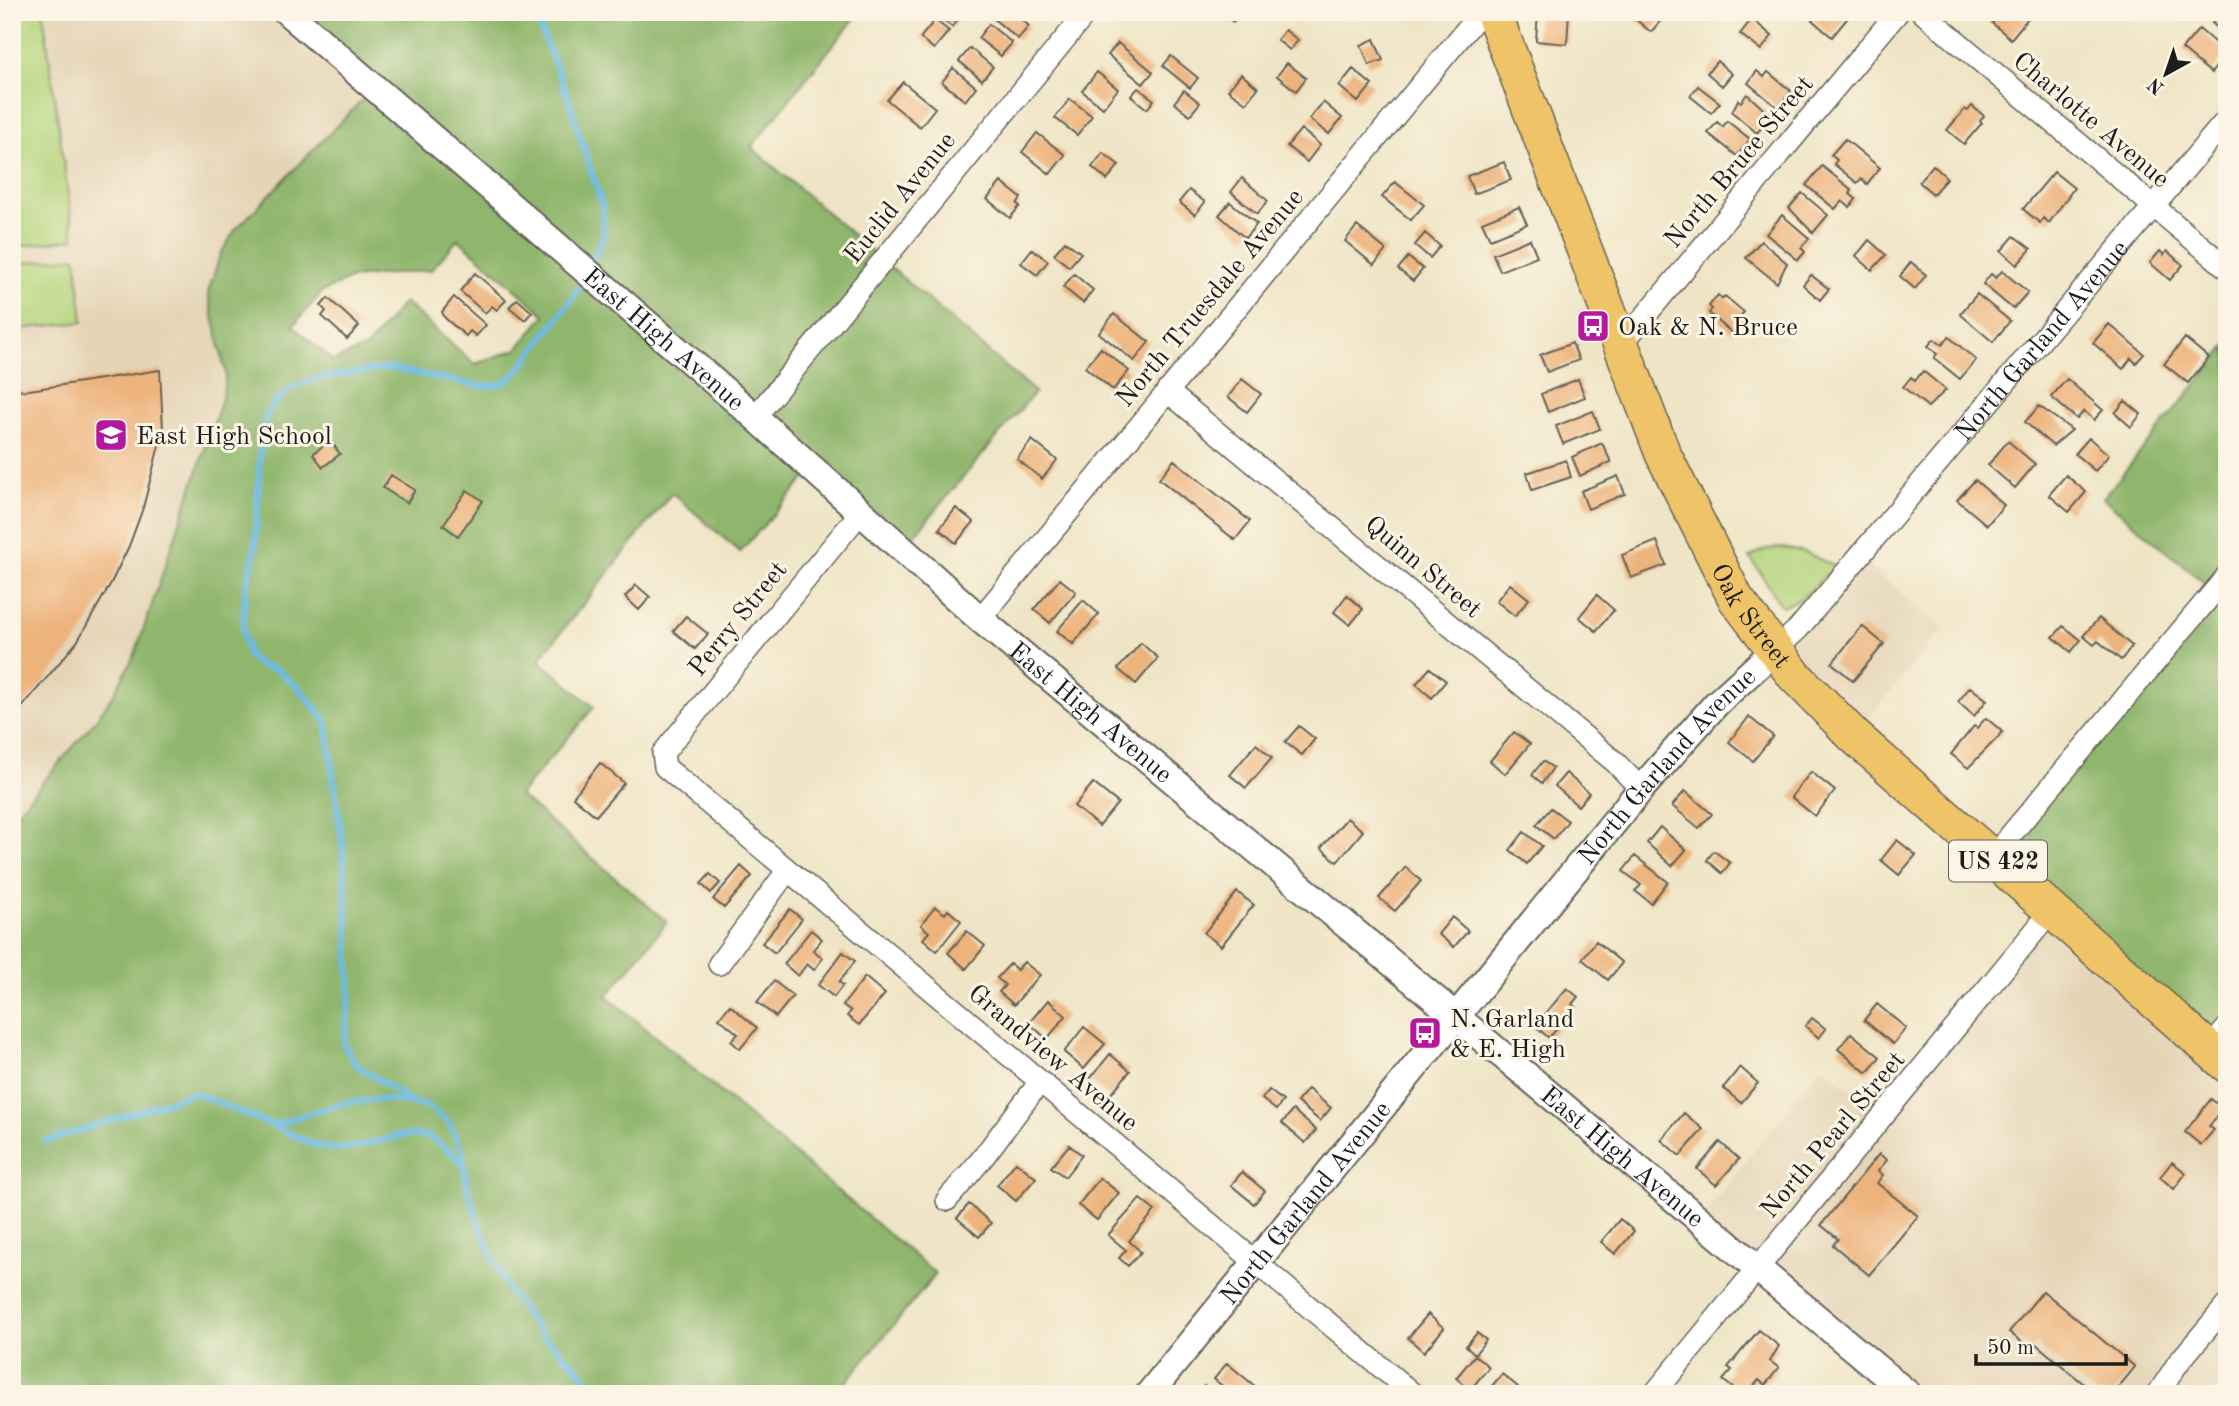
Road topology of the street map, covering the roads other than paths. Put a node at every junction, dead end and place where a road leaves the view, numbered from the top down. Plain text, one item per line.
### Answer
1 (287, 12) edge
2 (1087, 12) edge
3 (1481, 12) edge
4 (1493, 12) edge
5 (1898, 12) edge
6 (1922, 12) edge
7 (2227, 119) edge
8 (2154, 207) junction
9 (2227, 268) edge
10 (1621, 345) junction
11 (1167, 391) junction
12 (755, 417) junction
13 (860, 513) junction
14 (2227, 576) edge
15 (980, 619) junction
16 (1774, 651) junction
17 (663, 761) joint
18 (1641, 789) junction
19 (1993, 856) junction
20 (788, 872) junction
21 (2053, 909) junction
22 (719, 964) dead end
23 (1456, 1016) junction
24 (2221, 1048) edge
25 (1039, 1083) junction
26 (947, 1200) dead end
27 (1255, 1262) junction
28 (1758, 1268) junction
29 (2227, 1305) edge
30 (1149, 1394) edge
31 (1413, 1394) edge
32 (1654, 1394) edge
33 (1908, 1394) edge
34 (2158, 1394) edge

1 - 12 street, East High Avenue
2 - 12 street, Euclid Avenue
3 - 11 street, North Truesdale Avenue
4 - 10 highway, Oak Street / US 422
5 - 10 street, North Bruce Street
6 - 8 street, Charlotte Avenue
7 - 8 street, North Garland Avenue
8 - 9 street, Charlotte Avenue
8 - 16 street, North Garland Avenue
10 - 16 highway, Oak Street / US 422
11 - 15 street, North Truesdale Avenue
11 - 18 street, Quinn Street
12 - 13 street, East High Avenue
13 - 15 street, East High Avenue
13 - 17 street, Perry Street
14 - 19 street
15 - 23 street, East High Avenue
16 - 18 street, North Garland Avenue
16 - 19 highway, Oak Street / US 422
17 - 20 street, Grandview Avenue
18 - 23 street, North Garland Avenue
19 - 21 highway, Oak Street / US 422
20 - 22 street
20 - 25 street, Grandview Avenue
21 - 24 highway, Oak Street / US 422
21 - 28 street, North Pearl Street
23 - 27 street, North Garland Avenue
23 - 28 street, East High Avenue
25 - 26 street
25 - 27 street, Grandview Avenue
27 - 30 street, North Garland Avenue
27 - 31 street, Grandview Avenue
28 - 32 street, North Pearl Street
28 - 33 street, East High Avenue
29 - 34 street

